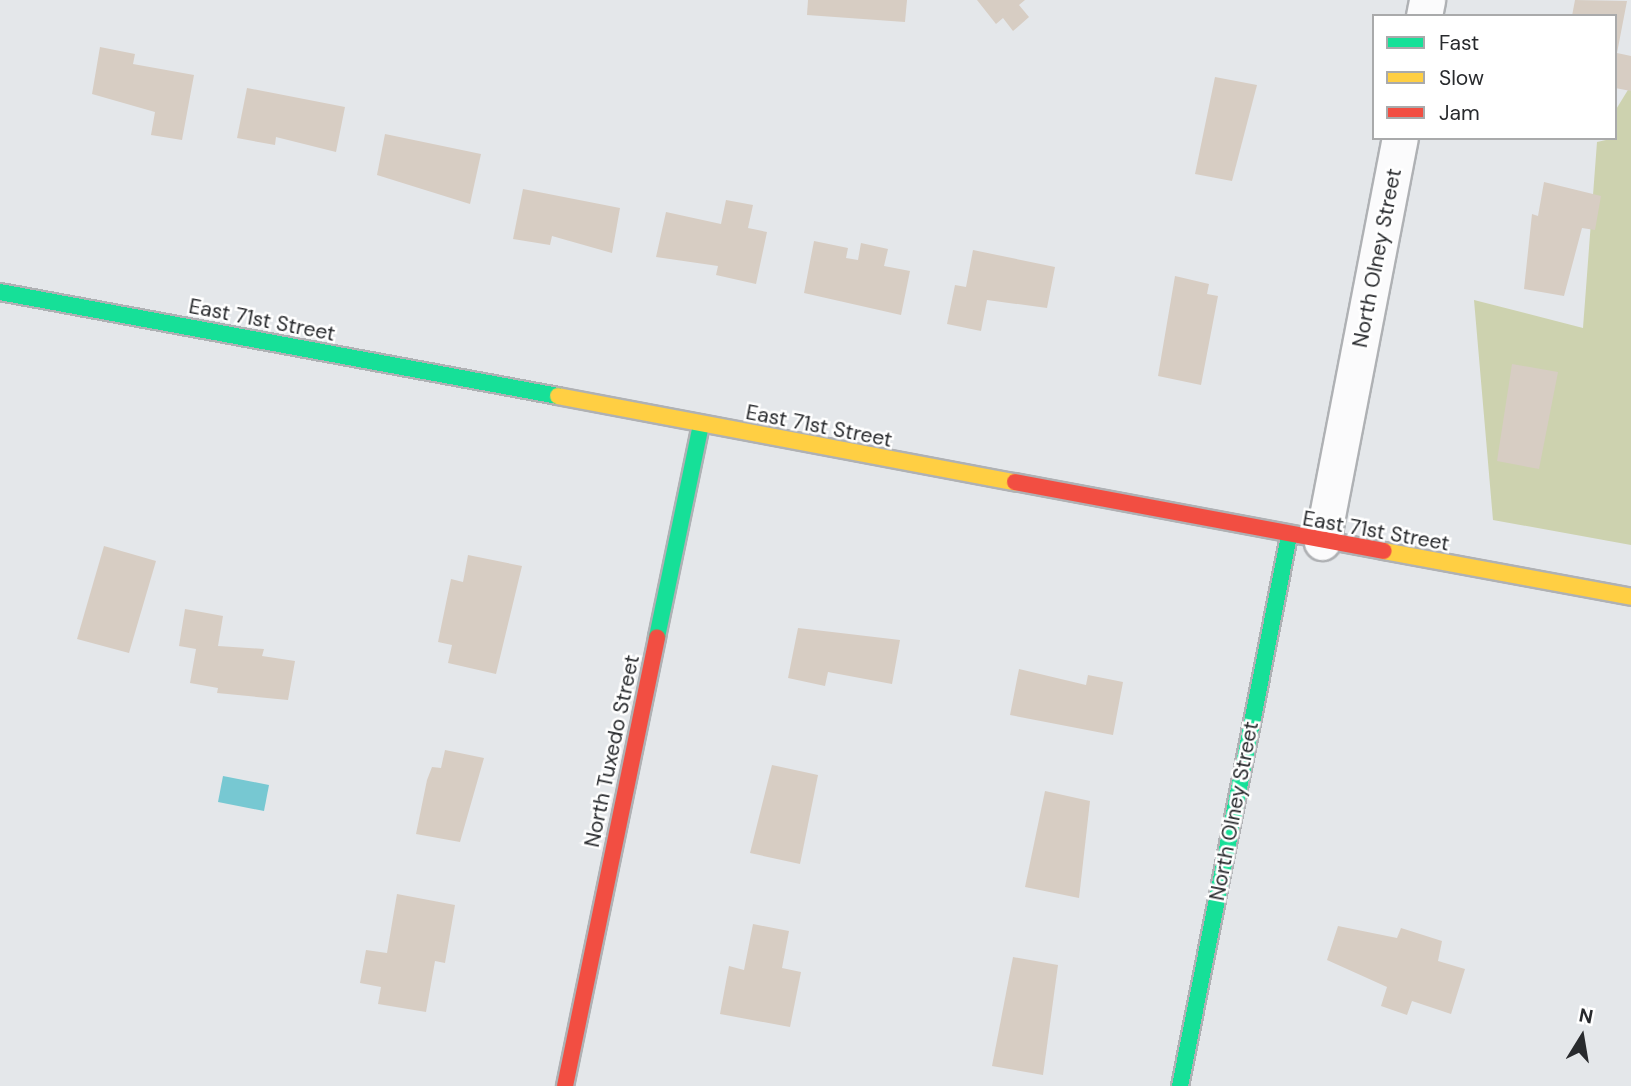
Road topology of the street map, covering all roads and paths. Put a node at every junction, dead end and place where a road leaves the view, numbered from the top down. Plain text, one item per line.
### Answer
1 (1400, 140) edge
2 (0, 292) edge
3 (701, 425) junction
4 (1305, 539) junction
5 (1631, 597) edge
6 (565, 1086) edge
7 (1180, 1086) edge

1 - 4 street, North Olney Street
2 - 3 main road, East 71st Street
3 - 4 main road, East 71st Street
3 - 6 main road, North Tuxedo Street
4 - 5 main road, East 71st Street
4 - 7 main road, North Olney Street

